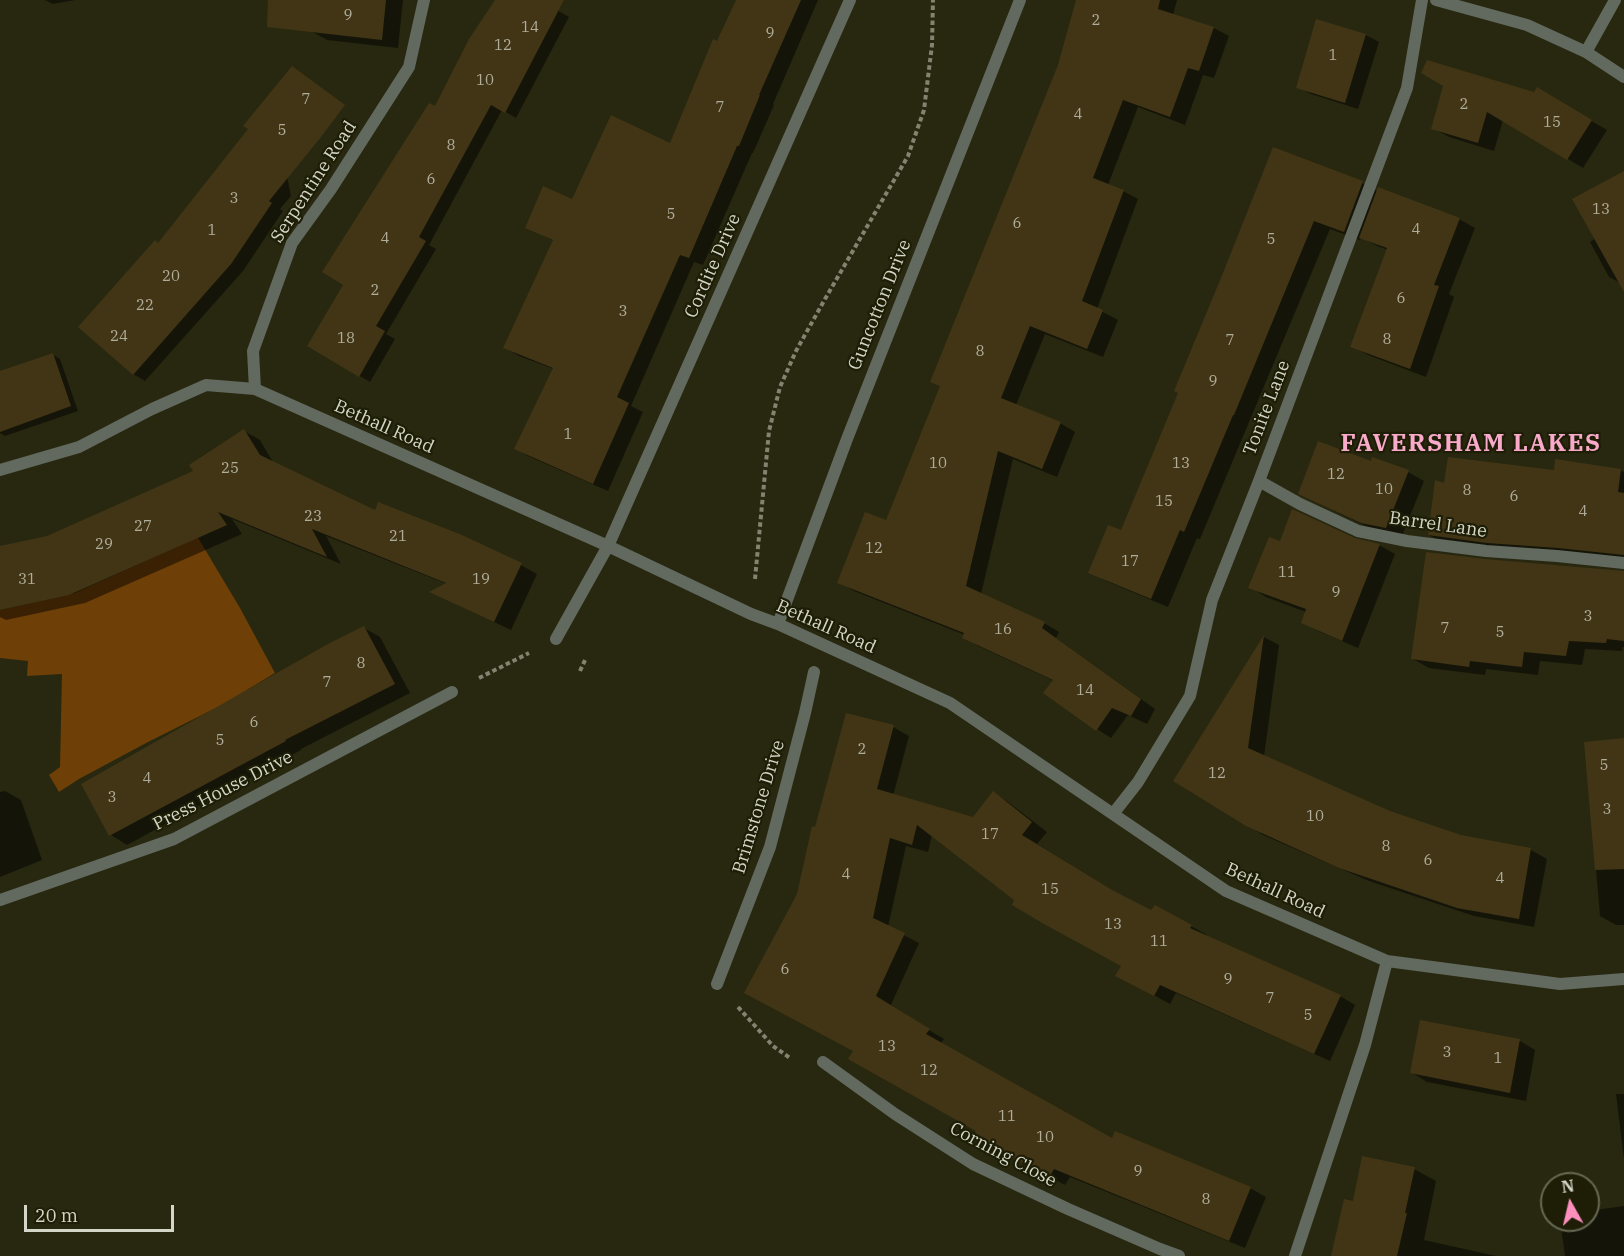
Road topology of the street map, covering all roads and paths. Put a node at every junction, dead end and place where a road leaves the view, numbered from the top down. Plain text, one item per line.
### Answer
1 (424, 0) edge
2 (850, 0) edge
3 (933, 0) edge
4 (1020, 0) edge
5 (1422, 0) edge
6 (1436, 0) edge
7 (1615, 0) edge
8 (1586, 52) junction
9 (1624, 77) edge
10 (255, 389) junction
11 (0, 470) edge
12 (1259, 481) junction
13 (608, 546) junction
14 (1624, 563) edge
15 (751, 614) junction
16 (778, 624) junction
17 (556, 639) joint
18 (814, 672) dead end
19 (452, 692) joint
20 (1113, 814) junction
21 (0, 900) edge
22 (1387, 961) junction
23 (1624, 979) edge
24 (717, 984) joint
25 (823, 1062) joint
26 (1179, 1256) edge
27 (1295, 1256) edge

1 - 10 street, Serpentine Road
2 - 13 street, Cordite Drive
3 - 15 path
4 - 16 street, Guncotton Drive
5 - 12 street, Tonite Lane
6 - 8 street
7 - 8 street
8 - 9 street
10 - 11 street, Bethall Road
10 - 13 street, Bethall Road
12 - 14 street, Barrel Lane
12 - 20 street, Tonite Lane
13 - 15 street, Bethall Road
13 - 17 street, Cordite Drive
15 - 16 street, Bethall Road
16 - 20 street, Bethall Road
17 - 19 path
18 - 24 street, Brimstone Drive
19 - 21 street, Press House Drive
20 - 22 street, Bethall Road
22 - 23 street, Bethall Road
22 - 27 street
24 - 25 path
25 - 26 street, Corning Close

